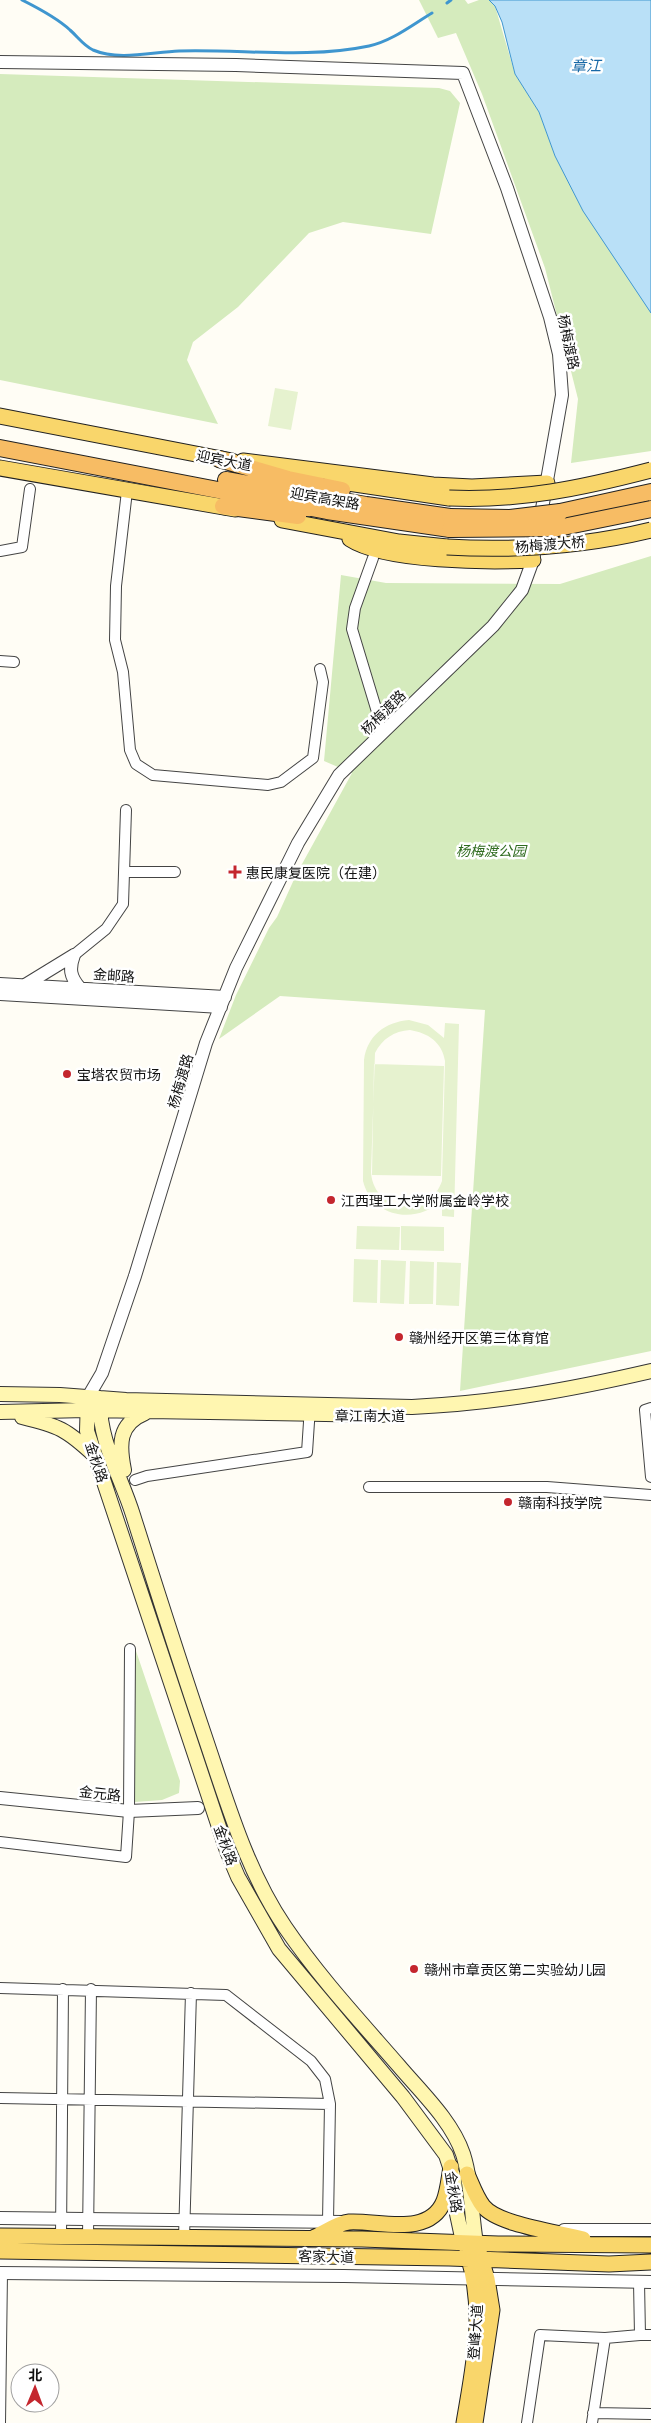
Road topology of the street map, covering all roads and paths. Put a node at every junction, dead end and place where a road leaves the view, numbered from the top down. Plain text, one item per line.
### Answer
1 (0, 62) edge
2 (0, 416) edge
3 (0, 437) edge
4 (0, 448) edge
5 (219, 459) junction
6 (0, 468) edge
7 (651, 470) edge
8 (547, 483) junction
9 (30, 490) dead end
10 (128, 490) junction
11 (651, 492) edge
12 (328, 505) junction
13 (223, 506) junction
14 (651, 509) edge
15 (559, 520) junction
16 (449, 523) junction
17 (651, 530) edge
18 (341, 532) junction
19 (0, 551) edge
20 (372, 558) dead end
21 (533, 560) junction
22 (0, 661) edge
23 (14, 662) dead end
24 (320, 670) dead end
25 (382, 734) junction
26 (126, 810) dead end
27 (125, 872) junction
28 (175, 872) dead end
29 (74, 955) junction
30 (0, 984) edge
31 (25, 985) junction
32 (80, 988) junction
33 (0, 994) edge
34 (223, 1002) junction
35 (651, 1371) edge
36 (651, 1380) edge
37 (0, 1394) edge
38 (93, 1404) junction
39 (500, 1406) junction
40 (651, 1408) edge
41 (310, 1410) junction
42 (1, 1412) edge
43 (148, 1412) junction
44 (95, 1456) junction
45 (651, 1477) edge
46 (136, 1480) dead end
47 (369, 1487) dead end
48 (651, 1494) edge
49 (128, 1498) junction
50 (130, 1649) dead end
51 (0, 1798) edge
52 (198, 1808) dead end
53 (129, 1811) junction
54 (0, 1842) edge
55 (0, 1988) edge
56 (63, 1989) junction
57 (92, 1989) junction
58 (191, 1993) junction
59 (0, 2098) edge
60 (62, 2099) junction
61 (90, 2100) junction
62 (188, 2102) junction
63 (330, 2104) junction
64 (451, 2167) junction
65 (467, 2174) junction
66 (0, 2218) edge
67 (61, 2218) junction
68 (88, 2219) junction
69 (184, 2220) junction
70 (328, 2221) junction
71 (347, 2222) junction
72 (549, 2230) junction
73 (651, 2230) edge
74 (0, 2236) edge
75 (61, 2237) junction
76 (88, 2237) junction
77 (184, 2238) junction
78 (311, 2239) junction
79 (470, 2242) junction
80 (603, 2244) junction
81 (651, 2246) edge
82 (0, 2251) edge
83 (476, 2260) junction
84 (651, 2262) edge
85 (1, 2273) edge
86 (480, 2278) junction
87 (645, 2282) edge
88 (646, 2335) edge
89 (605, 2338) junction
90 (651, 2414) edge
91 (593, 2418) edge
92 (0, 2423) edge
93 (464, 2423) edge
94 (476, 2423) edge
95 (527, 2423) edge

1 - 8 street, 杨梅渡路
2 - 5 main road, 迎宾大道
3 - 12 highway, 迎宾高架路
4 - 12 highway, 迎宾高架路
5 - 8 main road, 迎宾大道
5 - 16 highway
6 - 10 main road
7 - 16 main road, bridge
8 - 21 street, 杨梅渡路
9 - 19 street
10 - 13 main road
10 - 24 street
11 - 15 highway
12 - 16 highway, 迎宾高架路
13 - 16 highway
13 - 18 main road
14 - 15 highway, bridge
15 - 16 highway, bridge
15 - 16 highway, bridge
16 - 17 main road, 杨梅渡大桥, bridge
16 - 18 main road
18 - 21 main road
20 - 25 street
21 - 25 street, 杨梅渡路
22 - 23 street
25 - 34 street, 杨梅渡路
26 - 27 street
27 - 28 street
27 - 29 street
29 - 31 street
29 - 32 street
30 - 31 street, 金邮路
31 - 32 street, 金邮路
32 - 34 street, 金邮路
33 - 34 street, 金邮路
34 - 38 street, 杨梅渡路
35 - 39 main road, 章江南大道
36 - 39 main road, 章江南大道
37 - 38 main road
38 - 41 main road, 章江南大道
38 - 42 main road
38 - 43 main road, 章江南大道
38 - 44 main road, 金秋路
38 - 49 main road, 金秋路
39 - 41 main road, 章江南大道
40 - 45 street
41 - 43 main road, 章江南大道
41 - 46 street
42 - 44 main road
43 - 49 main road
44 - 64 main road, 金秋路
47 - 48 street
49 - 65 main road, 金秋路
50 - 53 street
51 - 53 street, 金元路
52 - 53 street, 金元路
53 - 54 street
55 - 56 street
56 - 57 street
56 - 60 street
57 - 58 street
57 - 61 street
58 - 62 street
58 - 63 street
59 - 60 street
60 - 61 street
60 - 67 street
61 - 62 street
61 - 68 street
62 - 63 street
62 - 69 street
63 - 70 street
64 - 71 main road
64 - 79 main road, 金秋路
65 - 72 main road
65 - 79 main road, 金秋路
66 - 67 street
67 - 68 street
67 - 75 street
68 - 69 street
68 - 76 street
69 - 70 street
69 - 77 street
70 - 71 street
71 - 78 main road
72 - 73 street
72 - 80 main road
74 - 75 main road, 客家大道
75 - 76 main road, 客家大道
76 - 77 main road, 客家大道
77 - 78 main road, 客家大道
78 - 79 main road, 客家大道
79 - 80 main road, 客家大道
79 - 83 main road, 登峰大道
80 - 81 main road, 客家大道
82 - 83 main road, 客家大道
83 - 84 main road, 客家大道
83 - 86 main road, 登峰大道
85 - 86 street
85 - 92 street
86 - 87 street
86 - 93 main road, 登峰大道
86 - 94 main road, 登峰大道
87 - 88 street
88 - 89 street
89 - 91 street
89 - 95 street
90 - 91 street

